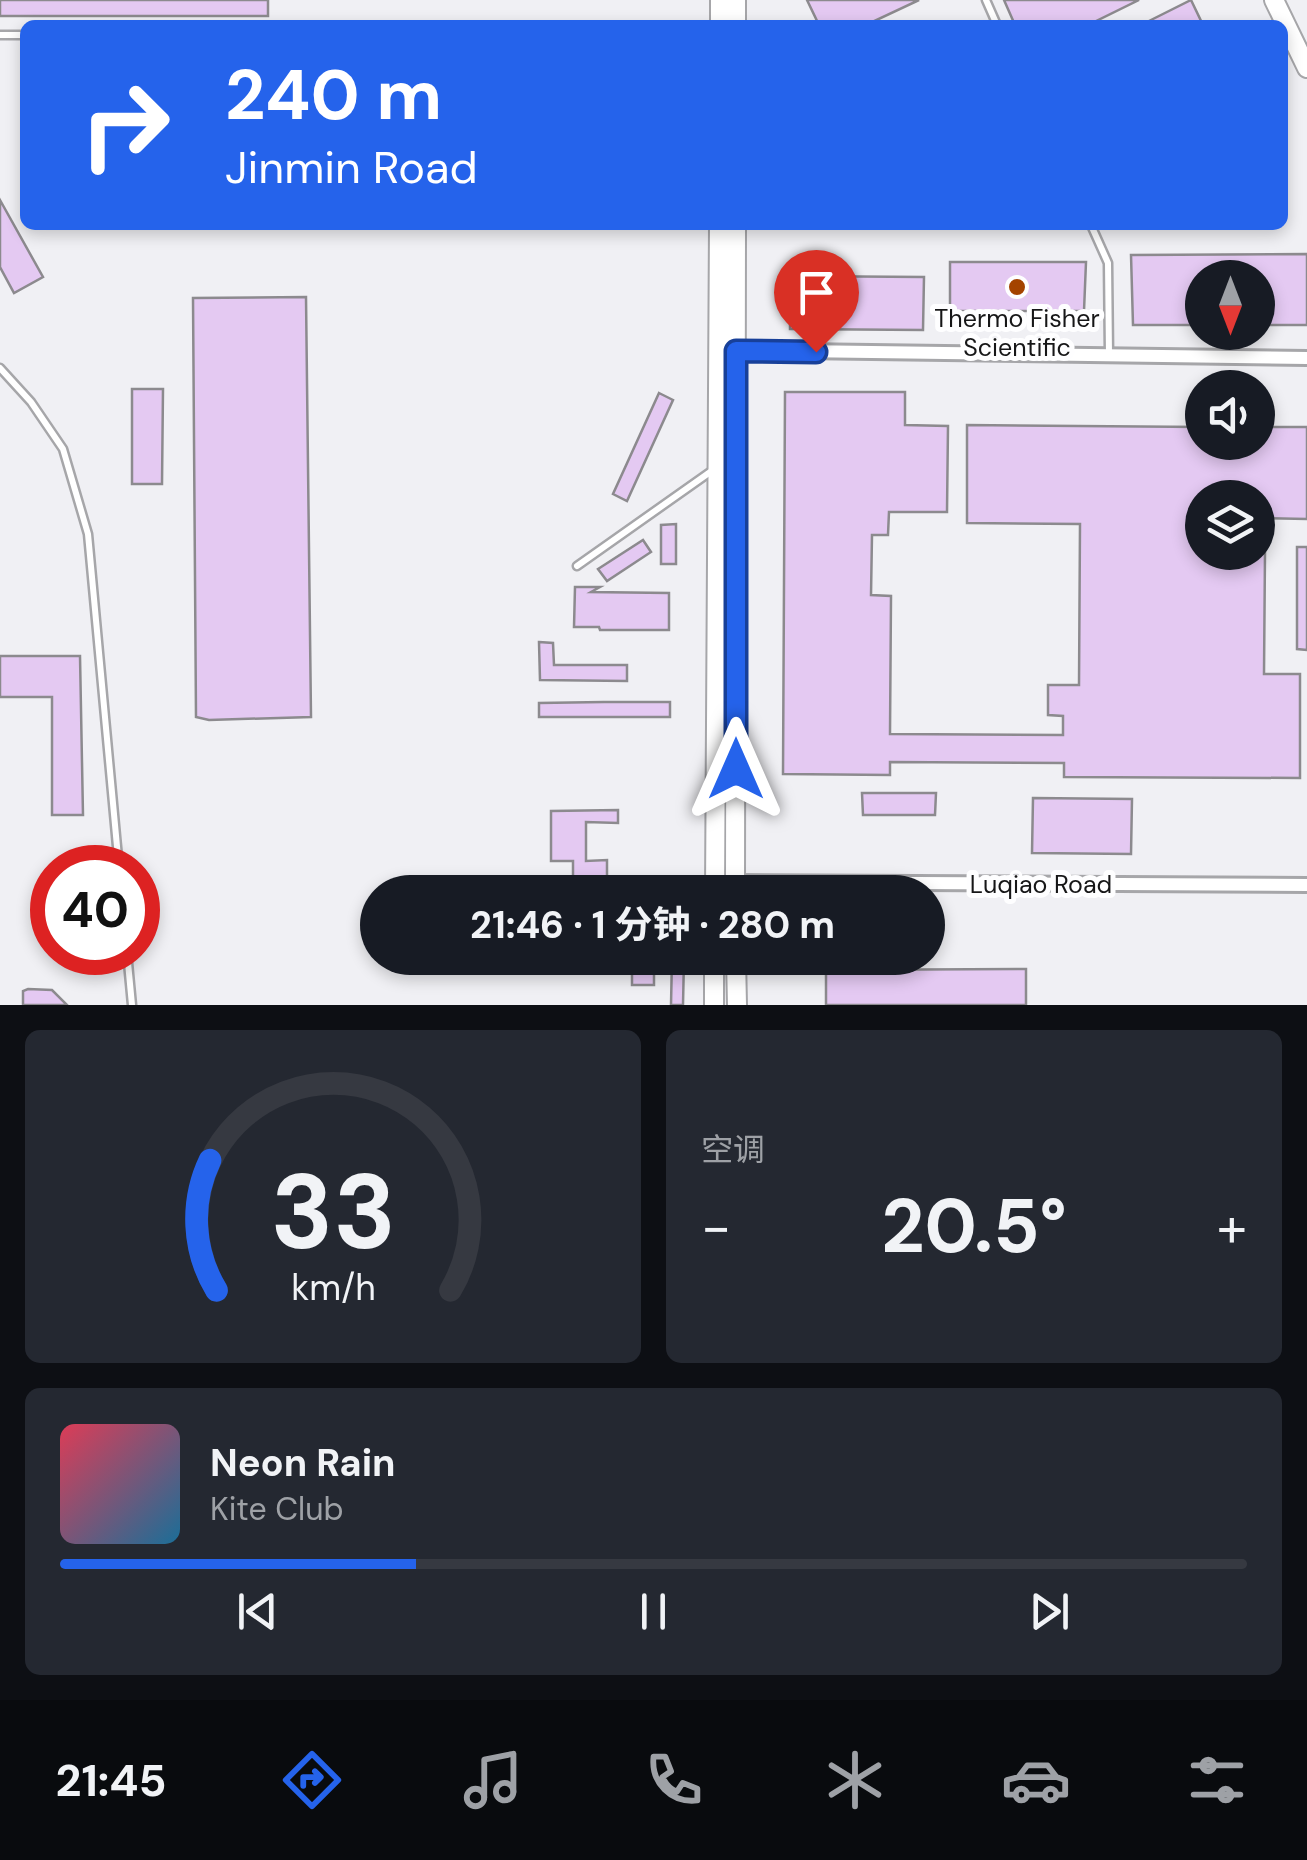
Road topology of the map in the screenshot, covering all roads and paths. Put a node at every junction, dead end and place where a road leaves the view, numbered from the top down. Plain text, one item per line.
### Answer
1 (1288, 29) edge
2 (1307, 68) edge
3 (719, 230) edge
4 (736, 230) edge
5 (1093, 230) edge
6 (727, 351) junction
7 (1109, 356) junction
8 (1307, 358) edge
9 (0, 368) edge
10 (718, 466) junction
11 (577, 566) dead end
12 (116, 845) edge
13 (715, 875) edge
14 (735, 875) edge
15 (1307, 885) edge
16 (945, 886) edge
17 (129, 975) edge
18 (714, 975) edge
19 (736, 975) edge
20 (132, 1005) edge
21 (714, 1005) edge
22 (737, 1005) edge

1 - 2 street
3 - 6 street
4 - 6 street
5 - 7 lane
6 - 7 street
6 - 10 street
6 - 14 street
7 - 8 street
9 - 12 lane
10 - 11 lane
10 - 13 street
15 - 16 street, Luqiao Road
17 - 20 lane
18 - 21 street
19 - 22 street

